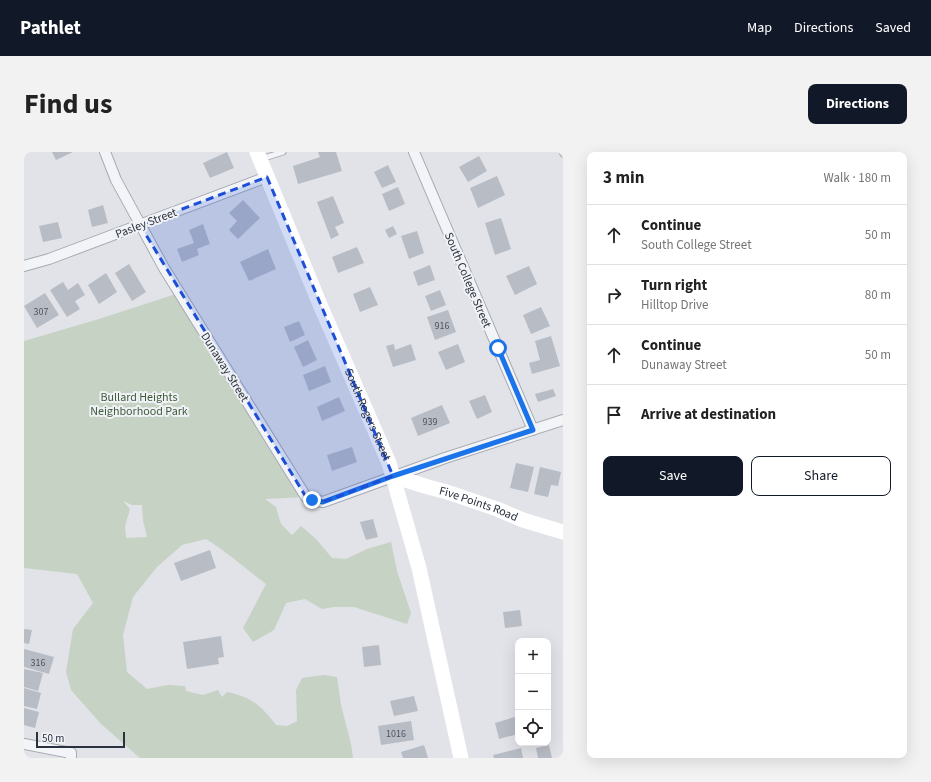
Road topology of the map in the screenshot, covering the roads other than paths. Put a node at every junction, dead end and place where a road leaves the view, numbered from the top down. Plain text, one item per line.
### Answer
1 (105, 152) edge
2 (283, 152) edge
3 (414, 152) edge
4 (259, 156) edge
5 (267, 177) junction
6 (140, 225) junction
7 (24, 266) edge
8 (563, 420) edge
9 (533, 430) junction
10 (393, 476) junction
11 (563, 532) edge
12 (24, 744) edge
13 (71, 756) edge
14 (461, 758) edge

1 - 6 street, Dunaway Street
2 - 4 lane
3 - 9 street, South College Street
4 - 5 main road, South Rogers Street
5 - 6 street, Pasley Street
5 - 10 main road, South Rogers Street
6 - 7 street, Pasley Street
6 - 10 street, Dunaway Street
8 - 9 street, Dunaway Street
9 - 10 street, Dunaway Street
10 - 11 main road, Five Points Road
10 - 14 main road, South Rogers Street
12 - 13 street

